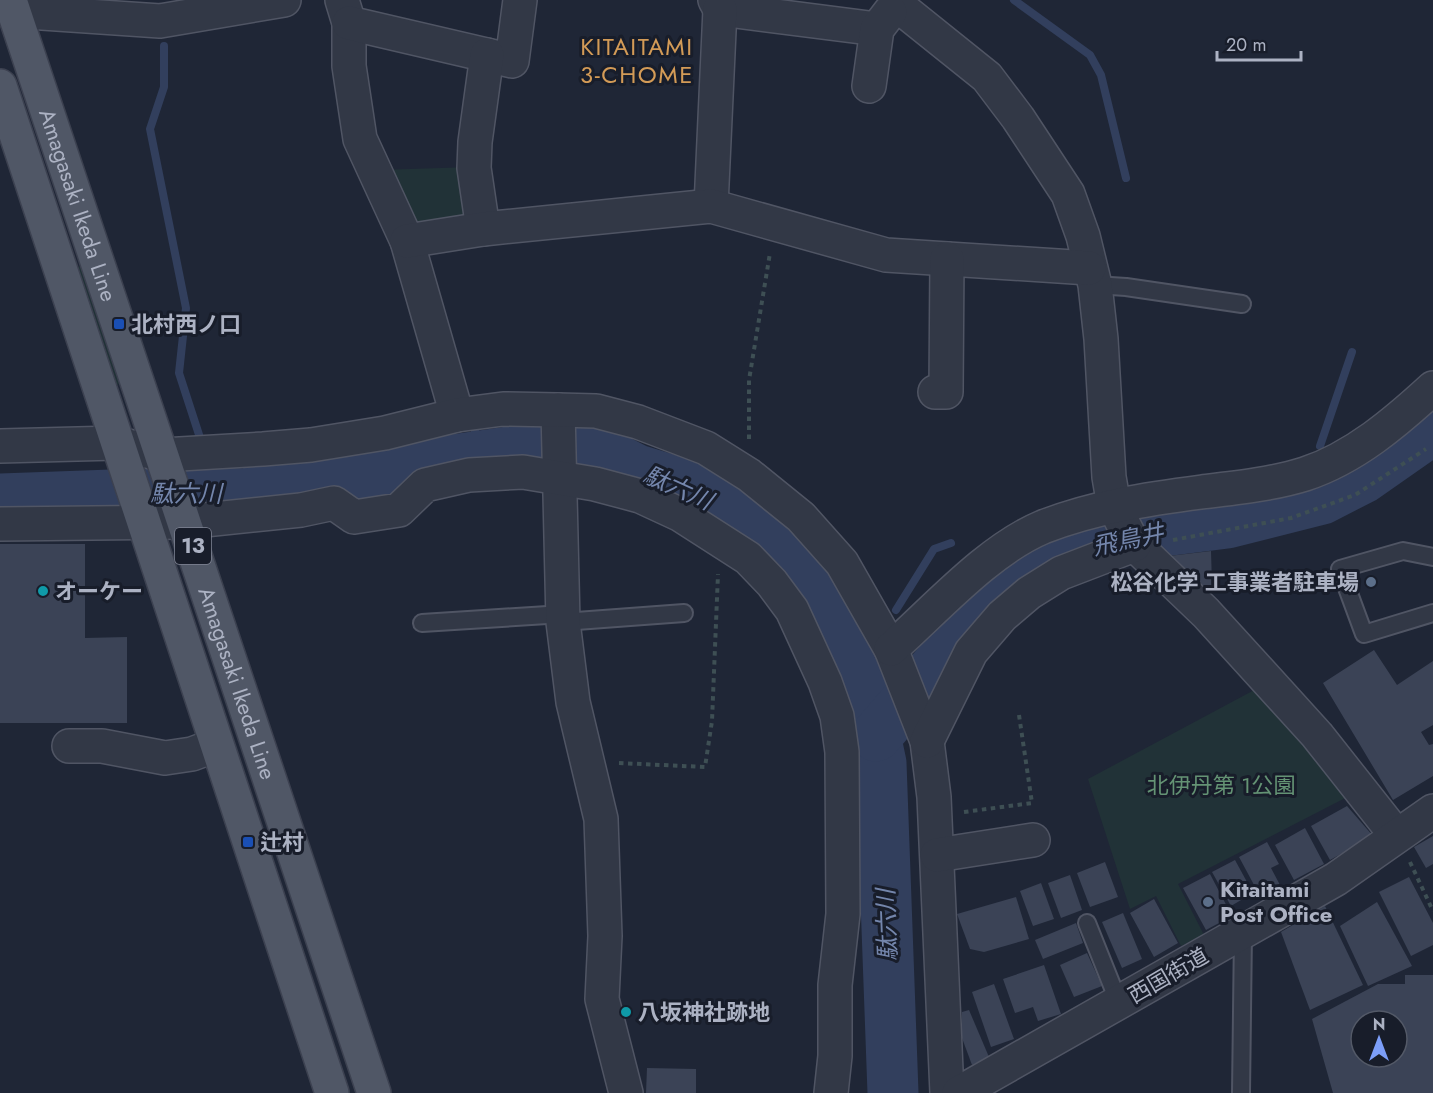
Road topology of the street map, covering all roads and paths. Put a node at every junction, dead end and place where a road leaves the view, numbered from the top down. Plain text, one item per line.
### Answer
1 (284, 0) edge
2 (520, 0) edge
3 (8, 5) edge
4 (718, 5) edge
5 (346, 11) edge
6 (890, 11) edge
7 (487, 55) junction
8 (0, 86) edge
9 (869, 86) dead end
10 (10, 150) edge
11 (711, 206) junction
12 (775, 225) junction
13 (483, 228) junction
14 (407, 241) junction
15 (947, 259) junction
16 (1092, 277) junction
17 (1242, 304) dead end
18 (1433, 388) edge
19 (945, 392) dead end
20 (558, 410) junction
21 (457, 415) junction
22 (116, 443) junction
23 (0, 446) edge
24 (163, 455) junction
25 (750, 475) junction
26 (559, 478) junction
27 (143, 522) junction
28 (185, 522) junction
29 (0, 524) edge
30 (1125, 528) junction
31 (718, 537) junction
32 (1433, 557) edge
33 (684, 613) dead end
34 (1433, 613) edge
35 (563, 618) junction
36 (422, 623) dead end
37 (895, 658) junction
38 (1019, 715) dead end
39 (924, 733) junction
40 (216, 745) junction
41 (69, 746) dead end
42 (587, 762) junction
43 (1433, 811) edge
44 (935, 816) junction
45 (1396, 835) junction
46 (1033, 840) dead end
47 (937, 855) junction
48 (1433, 911) edge
49 (1087, 923) dead end
50 (1243, 932) junction
51 (1119, 1003) junction
52 (332, 1093) edge
53 (374, 1093) edge
54 (626, 1093) edge
55 (831, 1093) edge
56 (947, 1093) edge
57 (959, 1093) edge
58 (1241, 1093) edge

1 - 3 street
2 - 7 street
3 - 24 main road, Amagasaki Ikeda Line / 13
4 - 6 street
4 - 11 street
5 - 7 street
5 - 14 street
6 - 9 street
6 - 16 street
7 - 13 street
8 - 10 main road, Amagasaki Ikeda Line / 13
10 - 22 main road, Amagasaki Ikeda Line / 13
11 - 12 street
11 - 13 street
12 - 15 street
12 - 25 path
13 - 14 street
14 - 21 street
15 - 16 street
15 - 19 street
16 - 17 lane
16 - 30 street
18 - 30 street
20 - 21 street
20 - 25 street
20 - 26 street
21 - 24 street
22 - 23 street
22 - 24 street
22 - 27 main road, Amagasaki Ikeda Line / 13
24 - 28 main road, Amagasaki Ikeda Line / 13
25 - 37 street
26 - 28 street
26 - 31 street
26 - 35 street
27 - 28 street
27 - 29 street
27 - 40 main road, Amagasaki Ikeda Line / 13
28 - 53 main road, Amagasaki Ikeda Line / 13
30 - 37 street
30 - 39 street
30 - 45 street
31 - 42 path
31 - 55 street
32 - 34 lane
33 - 35 lane
35 - 36 lane
35 - 42 street
37 - 39 street
38 - 44 path
39 - 44 street
40 - 41 street
40 - 52 main road, Amagasaki Ikeda Line / 13
42 - 54 street
43 - 45 street, 西国街道
44 - 47 street
45 - 48 path
45 - 50 street, 西国街道
46 - 47 street
47 - 56 street
49 - 51 lane
50 - 51 street, 西国街道
50 - 58 lane
51 - 57 street, 西国街道

